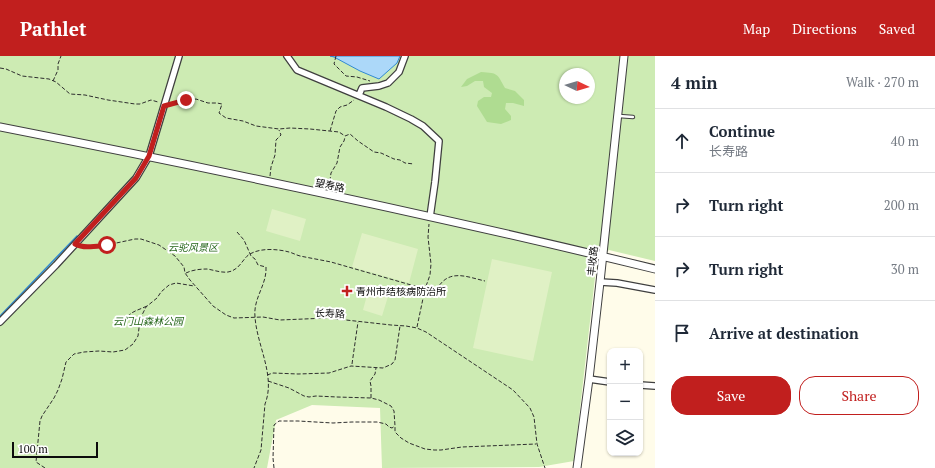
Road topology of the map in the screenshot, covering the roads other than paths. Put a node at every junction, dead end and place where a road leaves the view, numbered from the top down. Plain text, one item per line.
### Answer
1 (179, 56) edge
2 (287, 56) edge
3 (405, 56) edge
4 (624, 56) edge
5 (359, 95) junction
6 (617, 116) junction
7 (633, 117) dead end
8 (0, 127) edge
9 (149, 156) junction
10 (430, 217) junction
11 (603, 256) junction
12 (655, 269) edge
13 (600, 282) junction
14 (655, 290) edge
15 (0, 322) edge
16 (589, 379) junction
17 (607, 382) edge
18 (643, 385) edge
19 (655, 386) edge
20 (577, 468) edge

1 - 9 street
2 - 5 street
3 - 5 street
4 - 6 street, 丰收路
5 - 10 street
6 - 7 lane
6 - 11 street, 丰收路
8 - 9 street, 望寿路
9 - 10 street, 望寿路
9 - 15 street
10 - 11 street, 望寿路
11 - 12 street, 望寿路
11 - 13 street, 丰收路
13 - 14 street
13 - 16 street, 丰收路
16 - 17 street
16 - 20 street, 丰收路
18 - 19 street

